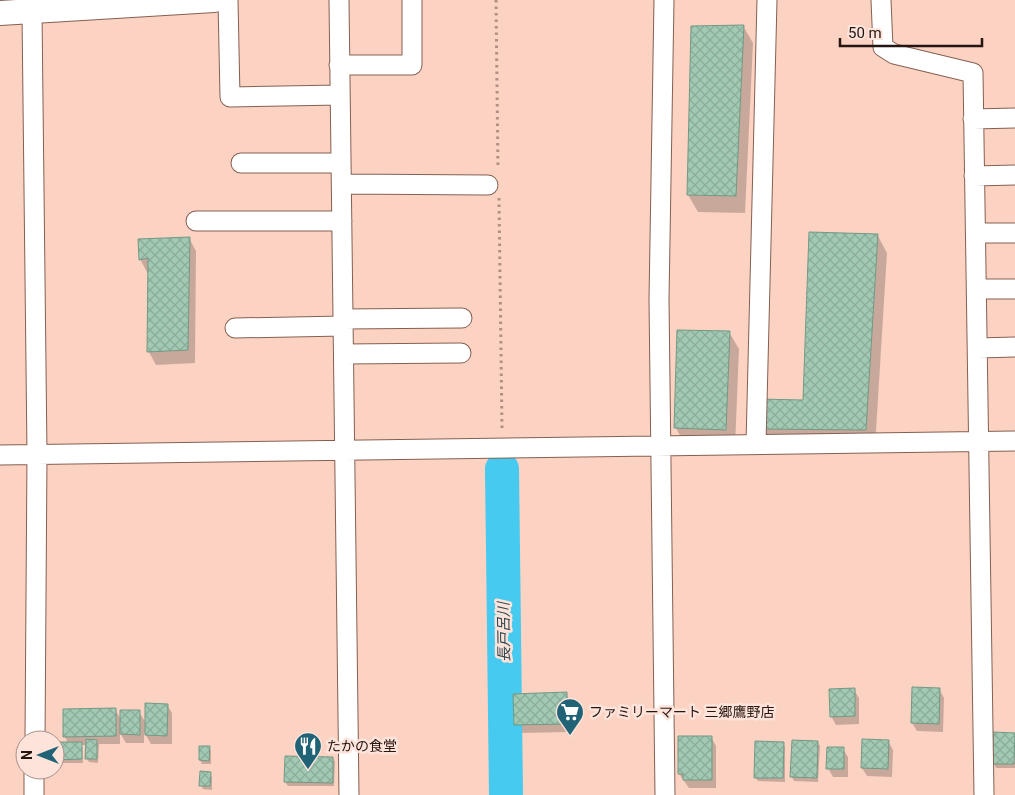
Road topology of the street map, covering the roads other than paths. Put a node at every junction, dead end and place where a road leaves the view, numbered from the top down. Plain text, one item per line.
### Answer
1 (214, 0) edge
2 (228, 0) edge
3 (339, 0) edge
4 (412, 0) edge
5 (664, 0) edge
6 (767, 0) edge
7 (881, 0) edge
8 (32, 12) junction
9 (0, 13) edge
10 (339, 65) junction
11 (340, 95) junction
12 (973, 118) junction
13 (1015, 118) edge
14 (241, 163) dead end
15 (341, 163) junction
16 (1015, 175) edge
17 (974, 176) junction
18 (342, 184) junction
19 (495, 184) road end
20 (196, 222) dead end
21 (342, 222) junction
22 (976, 233) junction
23 (1015, 233) edge
24 (978, 289) junction
25 (1015, 289) edge
26 (462, 318) dead end
27 (343, 323) junction
28 (235, 328) dead end
29 (1015, 347) edge
30 (978, 348) junction
31 (461, 353) dead end
32 (344, 354) junction
33 (980, 441) junction
34 (1015, 441) edge
35 (756, 444) junction
36 (661, 445) junction
37 (345, 449) junction
38 (37, 454) junction
39 (0, 455) edge
40 (35, 730) edge
41 (34, 780) edge
42 (34, 795) edge
43 (349, 795) edge
44 (665, 795) edge
45 (984, 795) edge

1 - 8 main road
2 - 11 street
3 - 10 street
4 - 10 street
5 - 36 street
6 - 35 street
7 - 12 street
8 - 9 main road
8 - 38 street
10 - 11 street
11 - 15 street
12 - 13 street
12 - 17 street
14 - 15 street
15 - 18 street
16 - 17 street
17 - 22 street
18 - 19 street
18 - 21 street
20 - 21 street
21 - 27 street
22 - 23 street
22 - 24 street
24 - 25 street
24 - 30 street
26 - 27 street
27 - 28 street
27 - 32 street
29 - 30 street
30 - 33 street
31 - 32 street
32 - 37 street
33 - 34 street
33 - 35 street
33 - 45 street
35 - 36 street
36 - 37 street
36 - 44 street
37 - 38 street
37 - 43 street
38 - 39 street
38 - 40 street
41 - 42 street

